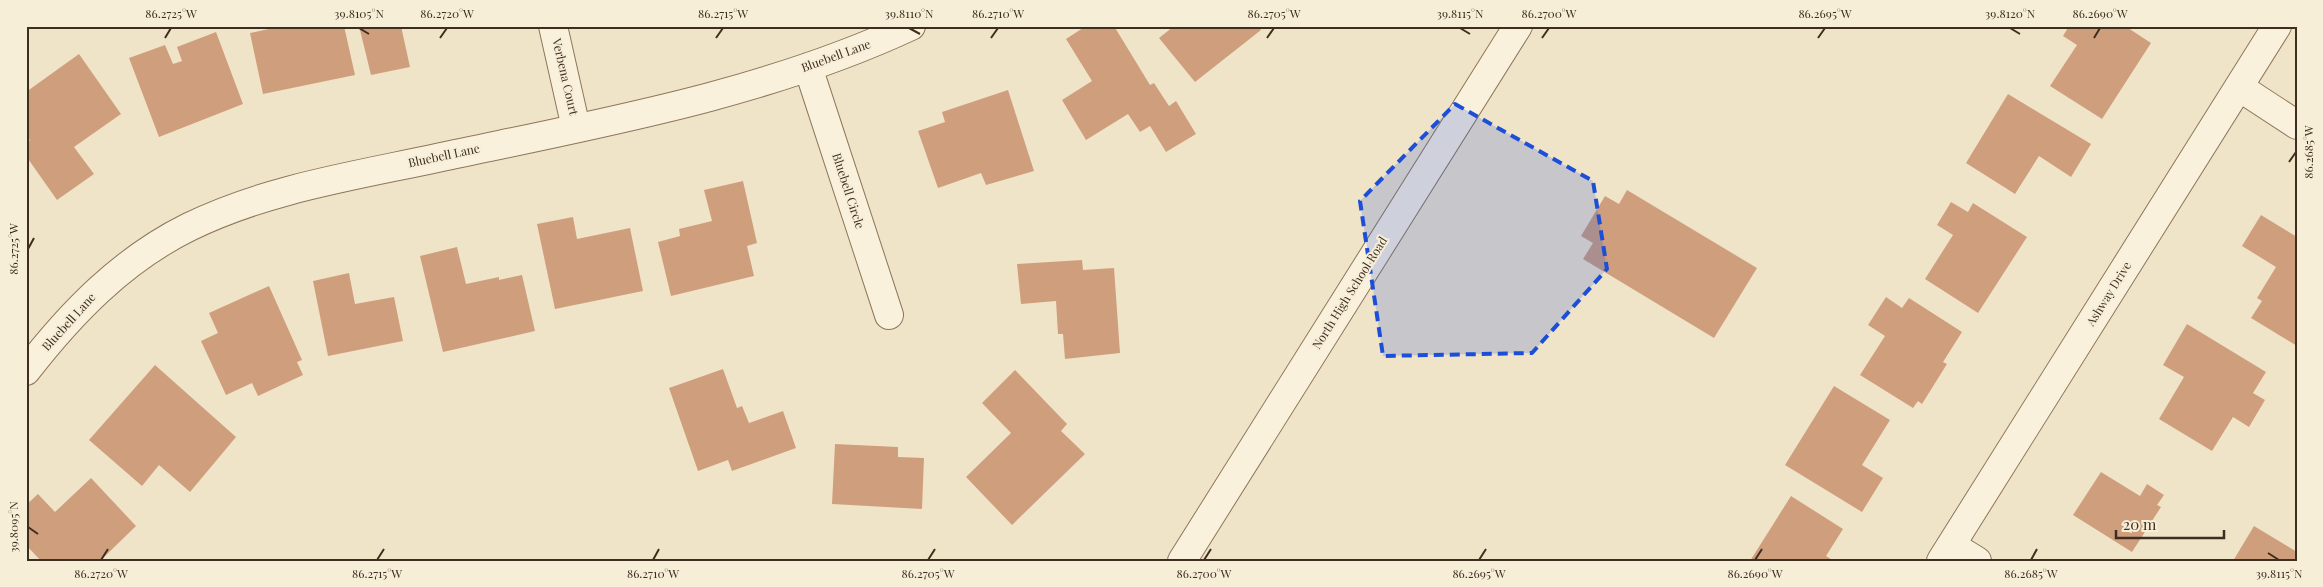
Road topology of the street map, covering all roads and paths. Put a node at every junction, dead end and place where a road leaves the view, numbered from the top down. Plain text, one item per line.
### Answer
1 (553, 26) edge
2 (911, 26) edge
3 (1518, 26) edge
4 (2277, 26) edge
5 (808, 67) junction
6 (2238, 87) junction
7 (2297, 124) edge
8 (576, 128) junction
9 (889, 315) dead end
10 (26, 371) edge
11 (1946, 553) edge
12 (1182, 561) edge
13 (1977, 561) edge

1 - 8 street, Verbena Court
2 - 5 street, Bluebell Lane
3 - 12 street, North High School Road
4 - 6 street, Ashway Drive
5 - 8 street, Bluebell Lane
5 - 9 street, Bluebell Circle
6 - 7 street
6 - 11 street, Ashway Drive
8 - 10 street, Bluebell Lane
11 - 13 street

